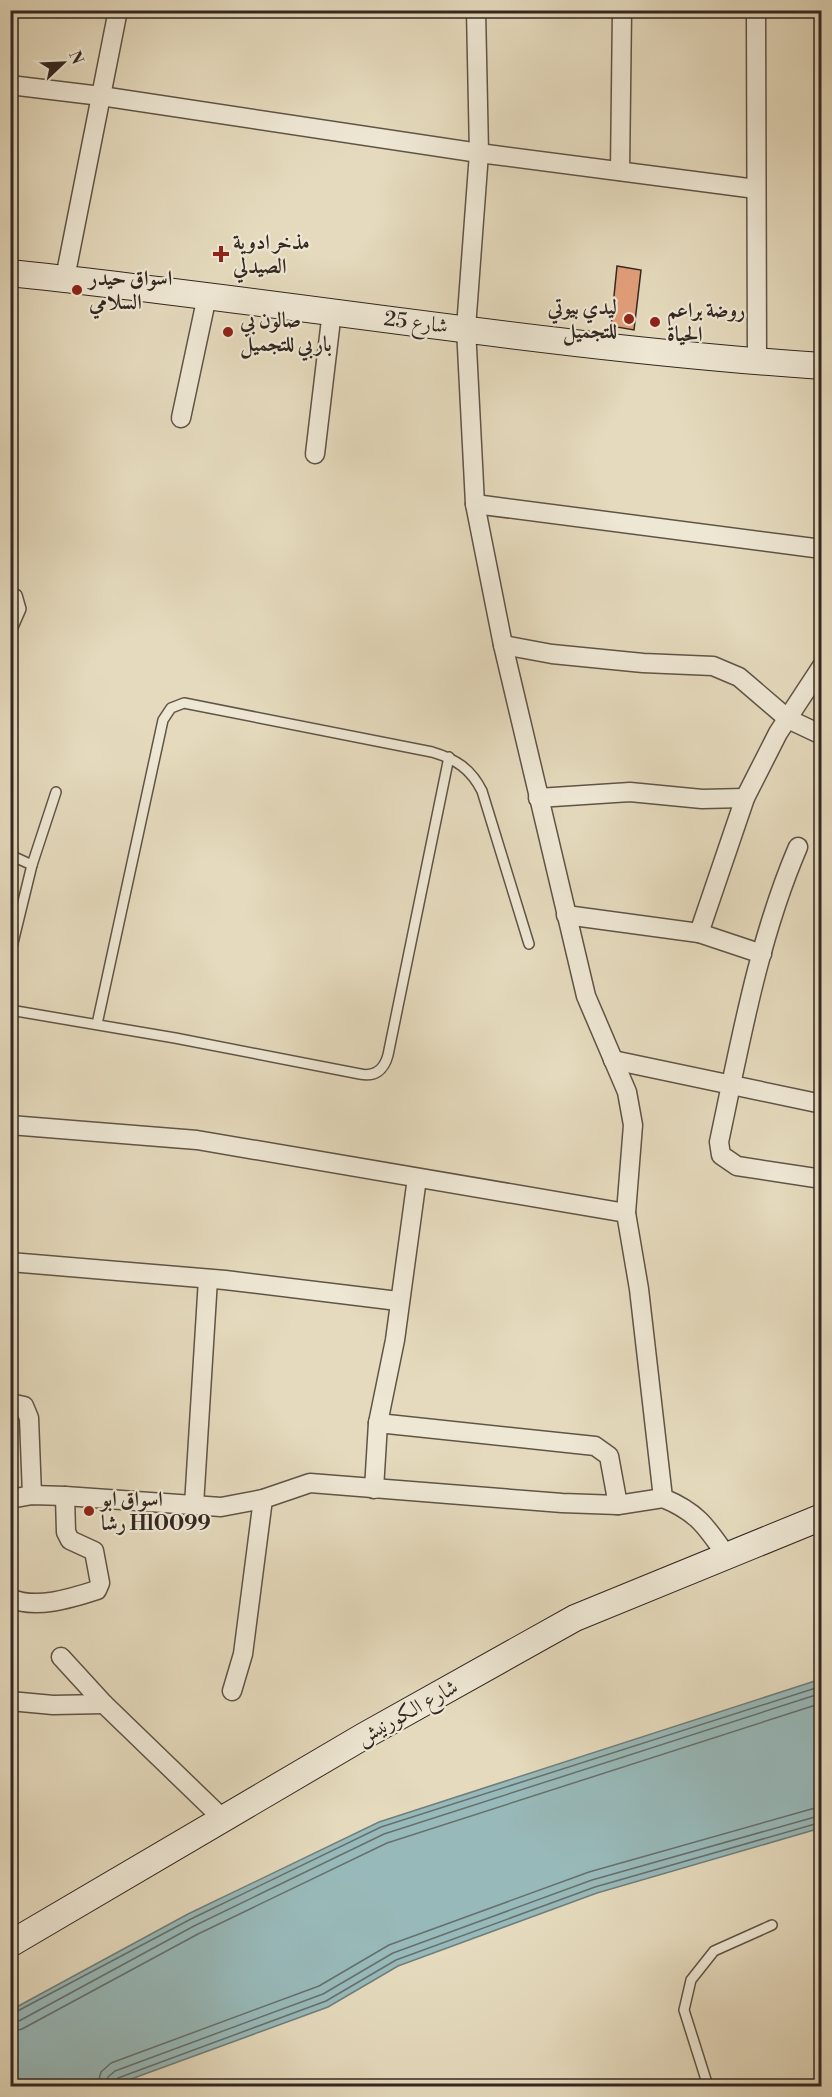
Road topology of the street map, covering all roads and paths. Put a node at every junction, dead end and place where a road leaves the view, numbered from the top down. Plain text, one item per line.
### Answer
1 (118, 10) edge
2 (476, 10) edge
3 (622, 10) edge
4 (756, 10) edge
5 (10, 85) edge
6 (101, 96) junction
7 (479, 153) junction
8 (620, 171) junction
9 (756, 189) junction
10 (10, 273) edge
11 (65, 278) junction
12 (207, 296) junction
13 (332, 311) junction
14 (466, 328) junction
15 (757, 361) junction
16 (822, 366) edge
17 (181, 418) dead end
18 (315, 454) dead end
19 (475, 504) junction
20 (822, 549) edge
21 (10, 591) edge
22 (10, 634) edge
23 (502, 645) junction
24 (822, 666) edge
25 (788, 720) junction
26 (822, 735) edge
27 (449, 757) junction
28 (56, 792) dead end
29 (538, 798) junction
30 (745, 798) junction
31 (798, 847) dead end
32 (10, 855) edge
33 (32, 865) junction
34 (566, 915) junction
35 (699, 933) junction
36 (529, 944) dead end
37 (762, 954) junction
38 (10, 955) edge
39 (10, 1010) edge
40 (97, 1024) junction
41 (613, 1060) junction
42 (731, 1084) junction
43 (822, 1104) edge
44 (10, 1125) edge
45 (417, 1178) junction
46 (822, 1179) edge
47 (626, 1214) junction
48 (10, 1262) edge
49 (208, 1279) junction
50 (398, 1301) junction
51 (10, 1403) edge
52 (378, 1423) junction
53 (374, 1489) junction
54 (32, 1495) junction
55 (65, 1496) junction
56 (663, 1498) junction
57 (10, 1499) edge
58 (263, 1499) junction
59 (194, 1505) junction
60 (618, 1505) junction
61 (822, 1517) edge
62 (726, 1555) junction
63 (10, 1598) edge
64 (61, 1657) dead end
65 (232, 1691) dead end
66 (10, 1701) edge
67 (104, 1704) junction
68 (222, 1818) junction
69 (772, 1925) dead end
70 (10, 1944) edge
71 (708, 2086) edge

1 - 6 street
2 - 7 street
3 - 8 street
4 - 9 street
5 - 6 street
6 - 7 street
6 - 11 street
7 - 8 street
7 - 14 street
8 - 9 street
9 - 15 street
10 - 11 street, شارع 25
11 - 12 street, شارع 25
12 - 13 street, شارع 25
12 - 17 street
13 - 14 street, شارع 25
13 - 18 street
14 - 15 street, شارع 25
14 - 19 street
15 - 16 street, شارع 25
19 - 20 street
19 - 23 street
21 - 22 lane
23 - 25 street
23 - 29 street
24 - 25 street
25 - 26 street
25 - 30 street
27 - 36 lane
27 - 40 lane
27 - 40 lane
28 - 33 lane
29 - 30 street
29 - 34 street
30 - 35 street
31 - 37 street
32 - 33 lane
33 - 38 lane
34 - 35 street
34 - 41 street
35 - 37 street
37 - 42 street
39 - 40 lane
41 - 42 street
41 - 47 street
42 - 43 street
42 - 46 street
44 - 45 street
45 - 47 street
45 - 50 street
47 - 56 street
48 - 49 street
49 - 50 street
49 - 59 street
50 - 52 street
51 - 54 street
52 - 53 street
52 - 60 street
53 - 58 street
53 - 60 street
54 - 55 street
54 - 57 street
55 - 59 street
55 - 63 street
56 - 60 street
56 - 62 street
58 - 59 street
58 - 65 street
61 - 62 street, شارع الكورنيش
62 - 68 street, شارع الكورنيش
64 - 67 street
66 - 67 street
67 - 68 street
68 - 70 street, شارع الكورنيش
69 - 71 lane

